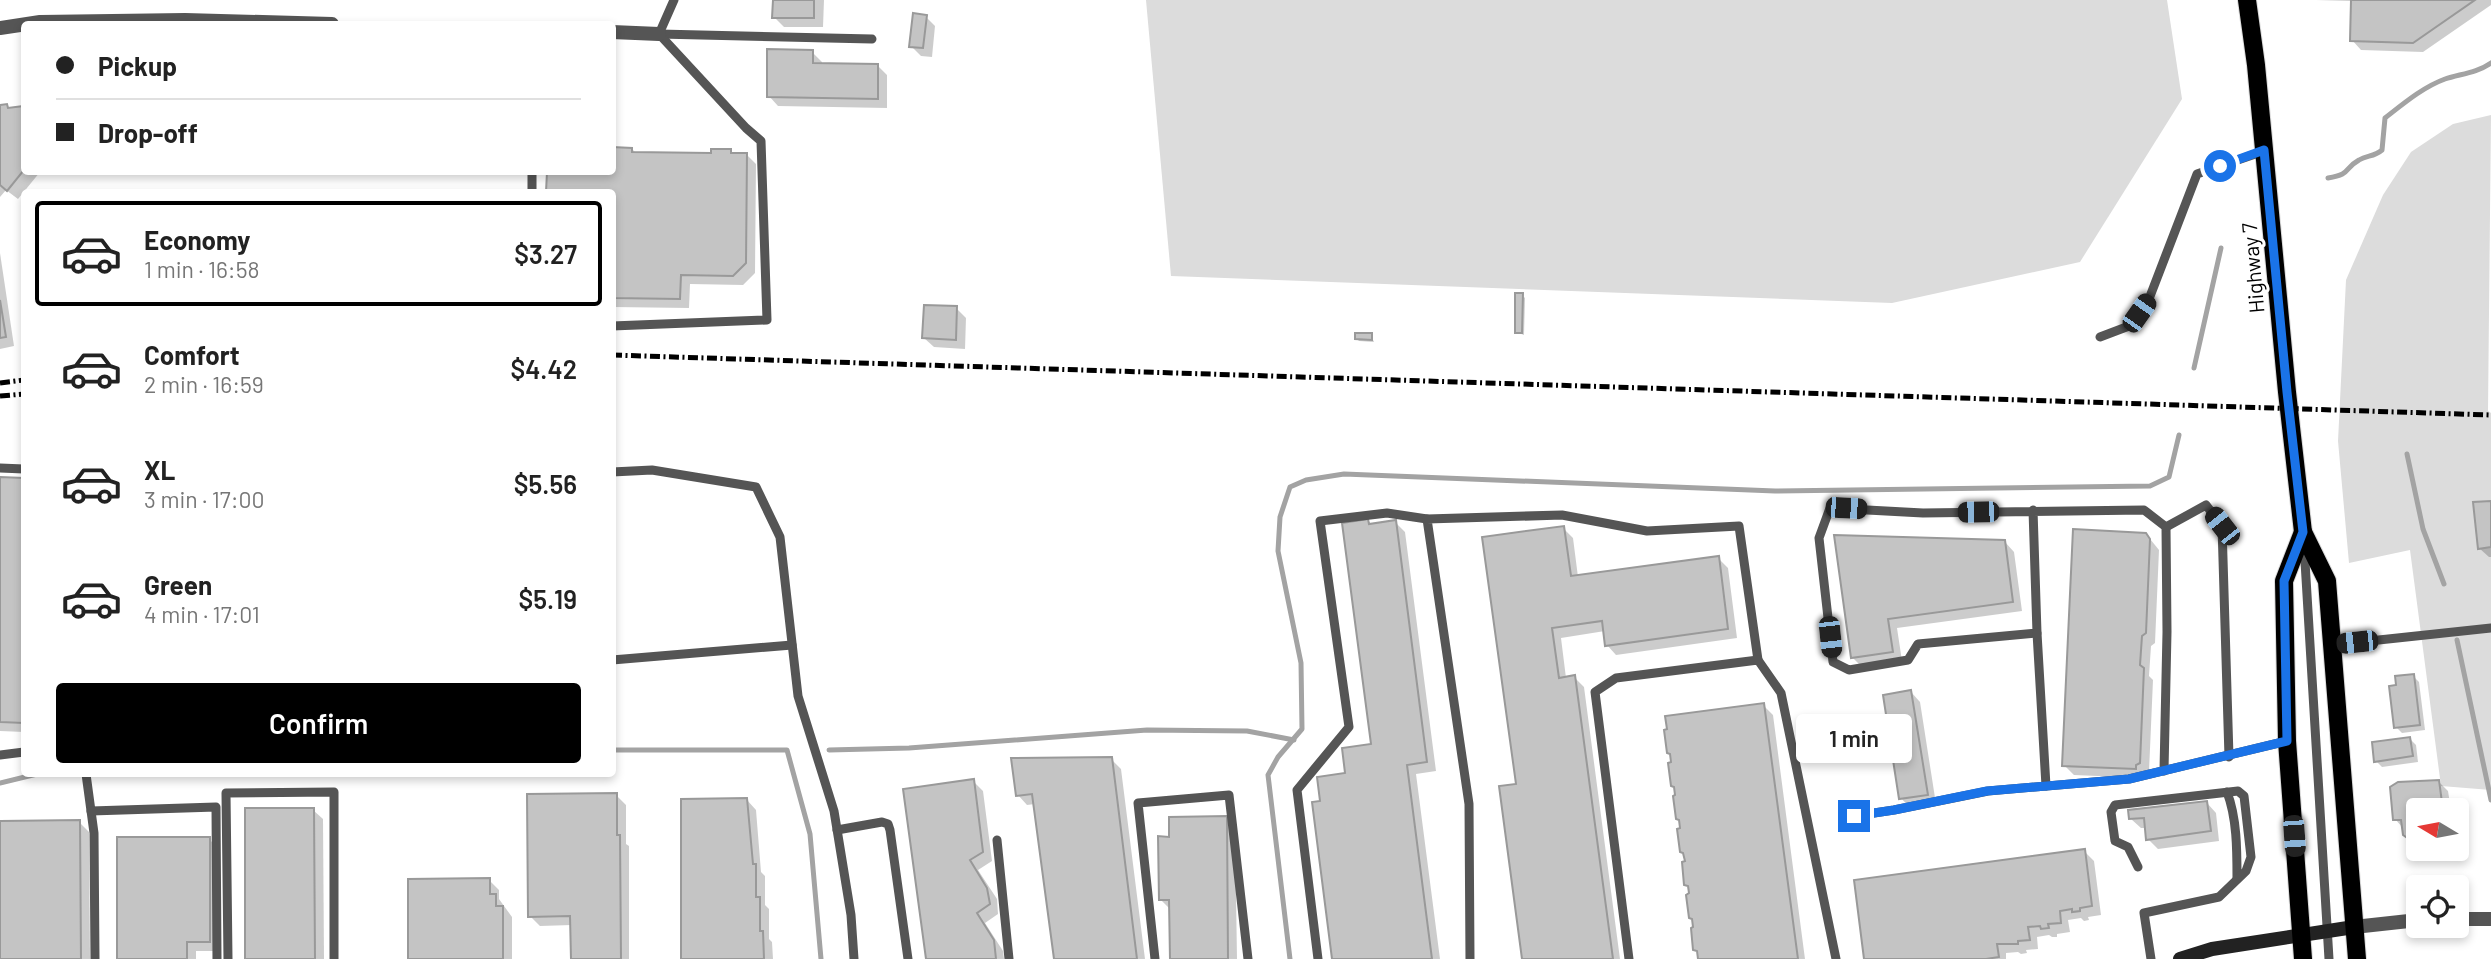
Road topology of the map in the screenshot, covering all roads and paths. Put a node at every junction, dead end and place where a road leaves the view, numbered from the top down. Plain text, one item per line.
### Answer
1 (674, 0) edge
2 (2247, 0) edge
3 (112, 21) edge
4 (222, 21) edge
5 (21, 25) edge
6 (0, 28) edge
7 (616, 32) edge
8 (659, 34) junction
9 (872, 39) dead end
10 (2264, 150) junction
11 (616, 326) edge
12 (2100, 337) dead end
13 (0, 468) edge
14 (21, 468) edge
15 (616, 472) edge
16 (2033, 510) junction
17 (1427, 519) junction
18 (2166, 527) junction
19 (2303, 532) junction
20 (2491, 628) edge
21 (2037, 633) junction
22 (792, 645) junction
23 (2332, 645) junction
24 (616, 660) edge
25 (1758, 660) junction
26 (2287, 741) junction
27 (21, 752) edge
28 (0, 755) edge
29 (2229, 757) junction
30 (2164, 771) junction
31 (86, 777) edge
32 (2046, 786) junction
33 (2227, 792) junction
34 (91, 811) junction
35 (1854, 816) dead end
36 (837, 830) junction
37 (997, 839) dead end
38 (2138, 867) dead end
39 (2237, 878) junction
40 (2469, 919) edge
41 (2491, 919) edge
42 (2406, 921) edge
43 (2354, 927) junction
44 (2326, 931) junction
45 (2301, 934) junction
46 (95, 959) edge
47 (217, 959) edge
48 (228, 959) edge
49 (334, 959) edge
50 (854, 959) edge
51 (908, 959) edge
52 (1009, 959) edge
53 (1155, 959) edge
54 (1248, 959) edge
55 (1318, 959) edge
56 (1469, 959) edge
57 (1629, 959) edge
58 (1836, 959) edge
59 (2151, 959) edge
60 (2180, 959) edge
61 (2303, 959) edge
62 (2329, 959) edge
63 (2357, 959) edge

1 - 8 lane
2 - 10 main road, Highway 7
3 - 4 street
5 - 6 street
7 - 8 street
8 - 9 lane
8 - 11 lane
10 - 12 lane
10 - 19 main road, Highway 7
13 - 14 lane
15 - 22 lane
16 - 18 lane
16 - 21 lane
16 - 21 lane
17 - 25 lane
17 - 55 lane
17 - 56 lane
18 - 29 lane
18 - 30 lane
19 - 23 main road, Highway 7
19 - 26 main road, Highway 7
19 - 44 lane
20 - 23 lane
21 - 32 lane
22 - 24 lane
22 - 36 lane
23 - 43 main road, Highway 7
25 - 57 lane
25 - 58 lane
26 - 29 lane
26 - 45 main road, Highway 7
27 - 28 lane
29 - 30 lane
30 - 32 lane
31 - 34 lane
32 - 35 lane
33 - 38 lane
33 - 39 lane
33 - 39 lane
34 - 46 lane
34 - 47 lane
36 - 50 lane
36 - 51 lane
37 - 52 lane
39 - 59 lane
40 - 41 street
42 - 43 street
43 - 44 street
43 - 63 main road, Highway 7
44 - 45 street
44 - 62 lane
45 - 60 street
45 - 61 main road, Highway 7
48 - 49 lane
53 - 54 lane

